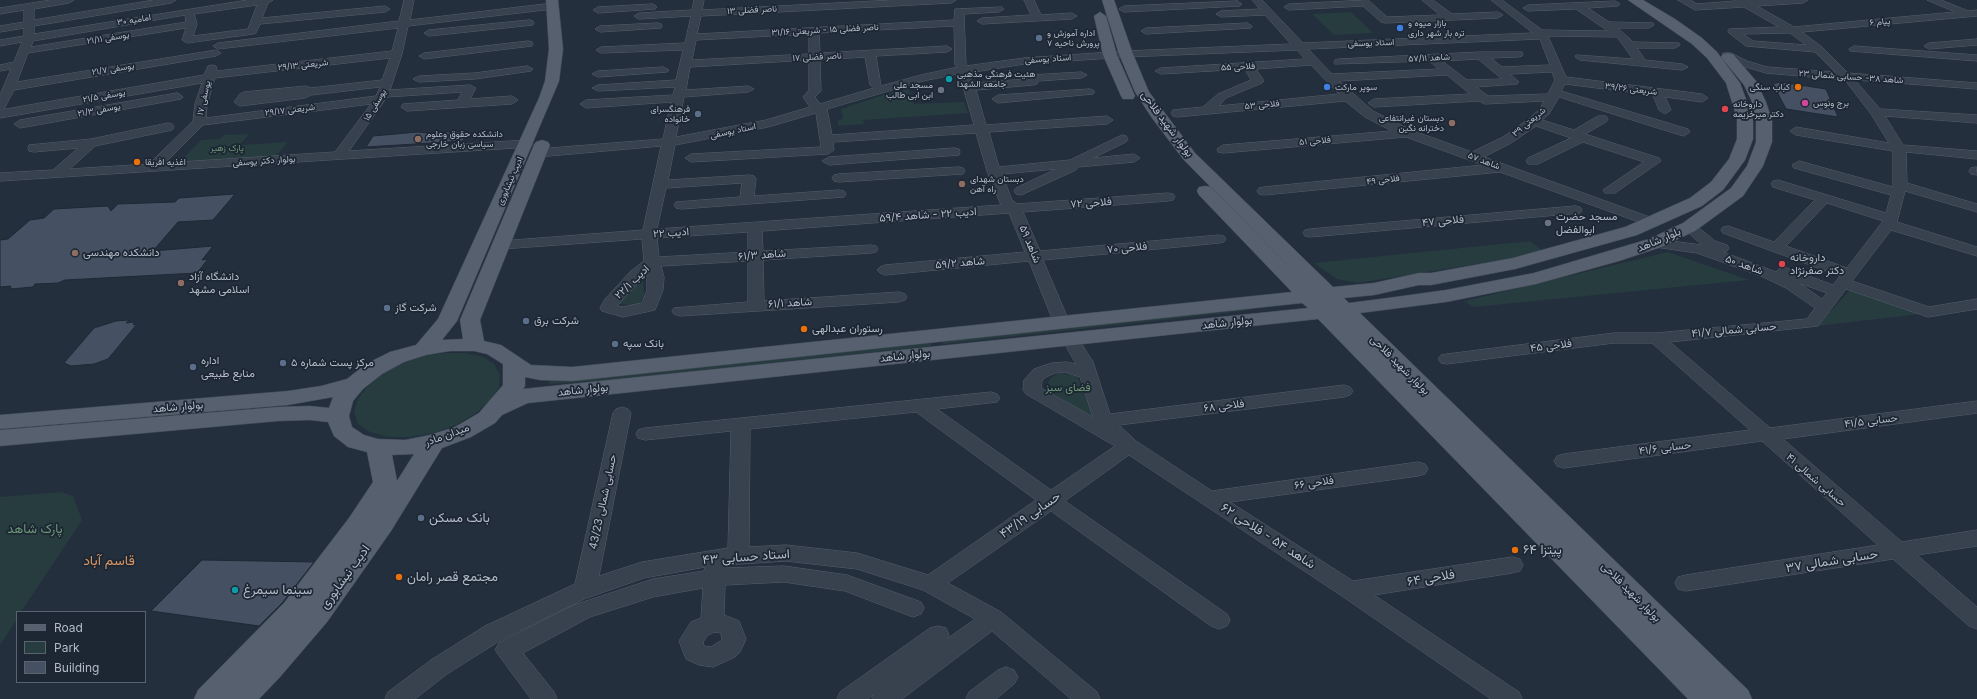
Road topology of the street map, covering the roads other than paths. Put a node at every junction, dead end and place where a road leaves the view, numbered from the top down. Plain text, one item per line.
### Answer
1 (69, 0) edge
2 (171, 0) edge
3 (191, 0) edge
4 (264, 0) edge
5 (268, 0) edge
6 (409, 0) edge
7 (699, 0) edge
8 (951, 0) edge
9 (1095, 0) edge
10 (1108, 0) edge
11 (1257, 0) edge
12 (1427, 0) edge
13 (1634, 0) edge
14 (1648, 0) edge
15 (1683, 0) edge
16 (1803, 0) edge
17 (1932, 0) edge
18 (1364, 1) edge
19 (481, 2) dead end
20 (1326, 2) edge
21 (1743, 2) edge
22 (559, 3) edge
23 (1495, 3) edge
24 (386, 4) edge
25 (811, 4) edge
26 (1030, 4) edge
27 (1237, 4) dead end
28 (1615, 4) dead end
29 (959, 5) edge
30 (29, 6) junction
31 (676, 6) dead end
32 (1184, 6) junction
33 (1289, 6) dead end
34 (1451, 6) dead end
35 (1578, 6) junction
36 (1436, 7) junction
37 (1528, 8) dead end
38 (342, 9) junction
39 (1124, 9) dead end
40 (598, 10) dead end
41 (0, 11) edge
42 (190, 11) junction
43 (272, 11) dead end
44 (640, 12) junction
45 (1268, 12) junction
46 (696, 13) junction
47 (1974, 14) edge
48 (481, 15) junction
49 (1498, 15) dead end
50 (1072, 16) dead end
51 (1193, 17) junction
52 (1450, 17) junction
53 (1037, 18) junction
54 (821, 21) junction
55 (982, 21) dead end
56 (254, 22) junction
57 (529, 23) dead end
58 (960, 23) junction
59 (29, 24) junction
60 (405, 24) junction
61 (1606, 25) junction
62 (1649, 25) dead end
63 (668, 26) dead end
64 (1247, 26) dead end
65 (635, 27) junction
66 (478, 28) junction
67 (1202, 28) junction
68 (0, 29) edge
69 (600, 29) dead end
70 (1146, 30) dead end
71 (1792, 30) junction
72 (190, 33) junction
73 (429, 33) dead end
74 (1541, 33) junction
75 (1620, 34) junction
76 (29, 38) junction
77 (690, 42) junction
78 (1977, 42) edge
79 (0, 43) edge
80 (108, 43) junction
81 (528, 44) dead end
82 (1298, 44) junction
83 (219, 45) junction
84 (1630, 45) junction
85 (1675, 45) dead end
86 (947, 49) dead end
87 (1854, 49) dead end
88 (478, 50) junction
89 (601, 50) dead end
90 (1818, 50) junction
91 (23, 51) junction
92 (1883, 51) junction
93 (1118, 53) junction
94 (397, 54) junction
95 (870, 54) junction
96 (1518, 54) dead end
97 (1727, 55) junction
98 (53, 56) dead end
99 (424, 56) dead end
100 (1480, 56) junction
101 (816, 57) junction
102 (1580, 57) dead end
103 (1432, 58) junction
104 (1977, 58) edge
105 (1378, 60) junction
106 (1314, 62) junction
107 (1339, 62) dead end
108 (1641, 63) junction
109 (686, 64) junction
110 (17, 65) junction
111 (1249, 66) junction
112 (1682, 67) dead end
113 (0, 68) edge
114 (961, 68) junction
115 (1023, 68) dead end
116 (1557, 68) junction
117 (527, 69) dead end
118 (663, 70) dead end
119 (640, 71) junction
120 (1161, 71) dead end
121 (1499, 71) junction
122 (1450, 72) junction
123 (598, 74) dead end
124 (1767, 74) junction
125 (567, 75) dead end
126 (1081, 75) dead end
127 (1394, 75) junction
128 (475, 76) junction
129 (209, 77) junction
130 (1330, 78) junction
131 (419, 79) dead end
132 (1848, 79) junction
133 (1032, 80) junction
134 (1561, 80) junction
135 (388, 82) junction
136 (1465, 84) junction
137 (1751, 84) junction
138 (876, 85) junction
139 (10, 86) junction
140 (637, 86) junction
141 (1977, 86) edge
142 (969, 87) junction
143 (470, 88) junction
144 (598, 88) dead end
145 (748, 89) dead end
146 (680, 91) junction
147 (1977, 91) edge
148 (308, 92) dead end
149 (1089, 92) dead end
150 (1657, 92) junction
151 (108, 95) junction
152 (1554, 95) junction
153 (1039, 96) junction
154 (177, 97) dead end
155 (382, 97) junction
156 (1348, 97) junction
157 (1481, 97) junction
158 (1702, 98) dead end
159 (998, 99) dead end
160 (512, 100) dead end
161 (1420, 101) junction
162 (462, 103) junction
163 (586, 104) dead end
164 (1374, 104) dead end
165 (0, 106) edge
166 (818, 106) junction
167 (407, 107) dead end
168 (103, 110) junction
169 (1207, 110) junction
170 (1665, 110) dead end
171 (1876, 112) junction
172 (1177, 113) dead end
173 (0, 114) edge
174 (1602, 119) dead end
175 (1977, 119) edge
176 (1107, 120) dead end
177 (1534, 121) junction
178 (199, 122) junction
179 (20, 124) dead end
180 (168, 127) dead end
181 (982, 129) junction
182 (1796, 131) dead end
183 (1684, 132) dead end
184 (1407, 133) junction
185 (901, 135) junction
186 (1578, 136) junction
187 (670, 139) junction
188 (1122, 139) dead end
189 (91, 143) junction
190 (34, 148) dead end
191 (533, 148) junction
192 (1899, 148) junction
193 (1223, 149) dead end
194 (828, 150) junction
195 (954, 152) dead end
196 (904, 155) junction
197 (1977, 155) edge
198 (339, 156) junction
199 (1473, 157) junction
200 (690, 158) dead end
201 (1134, 158) dead end
202 (1532, 161) dead end
203 (1074, 163) junction
204 (1799, 165) dead end
205 (153, 167) junction
206 (1502, 168) junction
207 (958, 171) dead end
208 (994, 171) junction
209 (57, 173) junction
210 (0, 177) edge
211 (839, 178) junction
212 (0, 183) edge
213 (660, 184) junction
214 (1778, 184) dead end
215 (1899, 189) junction
216 (1610, 190) dead end
217 (1021, 191) dead end
218 (1264, 191) dead end
219 (839, 194) junction
220 (1168, 197) dead end
221 (1824, 198) junction
222 (747, 201) junction
223 (680, 205) dead end
224 (1977, 208) edge
225 (1015, 209) junction
226 (1575, 210) dead end
227 (841, 221) junction
228 (1890, 221) junction
229 (1650, 222) junction
230 (755, 227) junction
231 (1689, 227) junction
232 (1728, 230) dead end
233 (1310, 233) dead end
234 (649, 235) junction
235 (1219, 239) dead end
236 (1655, 243) junction
237 (500, 245) junction
238 (1705, 246) junction
239 (1776, 248) junction
240 (872, 249) dead end
241 (1977, 252) edge
242 (755, 256) junction
243 (1035, 256) junction
244 (652, 262) joint
245 (885, 270) dead end
246 (1298, 274) junction
247 (1843, 283) junction
248 (1374, 289) junction
249 (899, 297) dead end
250 (1279, 299) junction
251 (1326, 303) junction
252 (1977, 304) edge
253 (756, 305) junction
254 (1824, 307) junction
255 (680, 311) dead end
256 (1066, 330) junction
257 (1656, 338) junction
258 (474, 345) junction
259 (423, 349) junction
260 (1447, 359) dead end
261 (514, 362) junction
262 (1088, 374) junction
263 (355, 384) junction
264 (1344, 391) dead end
265 (991, 398) dead end
266 (920, 406) junction
267 (1977, 407) edge
268 (622, 413) dead end
269 (491, 414) junction
270 (338, 416) junction
271 (1104, 421) junction
272 (0, 422) edge
273 (741, 424) junction
274 (645, 434) dead end
275 (1766, 435) junction
276 (0, 438) edge
277 (434, 442) junction
278 (1129, 446) junction
279 (378, 447) junction
280 (1564, 461) dead end
281 (1418, 469) dead end
282 (1210, 498) junction
283 (1051, 501) junction
284 (1977, 538) edge
285 (1897, 551) junction
286 (738, 555) junction
287 (1512, 566) dead end
288 (715, 567) junction
289 (1686, 583) dead end
290 (931, 584) junction
291 (586, 590) junction
292 (1350, 590) junction
293 (913, 608) dead end
294 (993, 618) junction
295 (1218, 620) dead end
296 (1977, 620) edge
297 (712, 623) dead end
298 (938, 635) dead end
299 (1006, 678) dead end
300 (209, 699) edge
301 (239, 699) edge
302 (397, 699) edge
303 (545, 699) edge
304 (849, 699) edge
305 (884, 699) edge
306 (978, 699) edge
307 (1088, 699) edge
308 (1510, 699) edge
309 (1708, 699) edge
310 (1737, 699) edge

1 - 30 street
2 - 59 street
3 - 42 street
4 - 5 street, امامیه ۳۰
4 - 42 street, امامیه ۳۰
4 - 56 street
6 - 60 street, یوسفی ۱۵
7 - 46 street, ادیب ۲۲/۱
8 - 54 street, ناصر فضلی ۱۳
9 - 93 main road, بولوار شهید فلاحی
10 - 93 main road, بولوار شهید فلاحی
11 - 45 street, شاهد ۵۷
12 - 36 street
13 - 229 main road, بلوار شاهد
14 - 97 main road, بلوار شاهد
15 - 21 street
16 - 21 street
17 - 47 street
18 - 20 street
18 - 52 street
19 - 48 street
20 - 33 street
21 - 71 street
22 - 48 street
22 - 191 main road, ادیب نیشابوری
23 - 74 street
24 - 38 street
25 - 46 street, ناصر فضلی ۱۳
25 - 54 street, ناصر فضلی ۱۳
26 - 29 street
26 - 53 street
27 - 32 street
28 - 35 street
29 - 58 street
30 - 41 street
30 - 59 street
31 - 44 street
32 - 39 street
32 - 51 street
34 - 36 street
35 - 37 street
35 - 61 street
36 - 52 street
38 - 43 street
38 - 56 street
40 - 44 street
42 - 72 street
42 - 76 street, امامیه ۳۰
44 - 46 street, ناصر فضلی ۱۳
44 - 65 street
45 - 51 street
45 - 82 street, شاهد ۵۷
46 - 77 street, ادیب ۲۲/۱
47 - 71 street, پیام ۶
48 - 60 street
48 - 66 street
49 - 52 street
50 - 53 street
51 - 67 street
53 - 55 street
54 - 58 street, ناصر فضلی ۱۵ - شریعتی ۳۱/۱۶
54 - 77 street, ناصر فضلی ۱۵ - شریعتی ۳۱/۱۶
54 - 101 street
56 - 83 street
57 - 66 street
58 - 114 street
59 - 68 street
59 - 76 street
60 - 83 street
60 - 94 street, یوسفی ۱۵
61 - 62 street
61 - 75 street
63 - 65 street
64 - 67 street
65 - 69 street
66 - 73 street
66 - 88 street
67 - 70 street
71 - 90 street
71 - 90 street, پیام ۶
72 - 80 street
72 - 83 street
74 - 75 street, استاد یوسفی
74 - 82 street, استاد یوسفی
74 - 116 street
75 - 84 street
76 - 79 street, امامیه ۳۰
76 - 91 street
77 - 89 street, ناصر فضلی ۱۵ - شریعتی ۳۱/۱۶
77 - 109 street, ادیب ۲۲/۱
78 - 92 street
80 - 91 street, یوسفی ۲۱/۱۱
80 - 98 street
81 - 88 street
82 - 93 street, استاد یوسفی
82 - 106 street, شاهد ۵۷
83 - 129 street, یوسفی ۱۷
83 - 139 street, یوسفی ۲۱/۷
84 - 85 street
84 - 108 street
86 - 95 street, ناصر فضلی ۱۷
87 - 92 street
88 - 99 street
90 - 132 street
91 - 110 street
92 - 104 street
93 - 114 street, استاد یوسفی
93 - 246 main road, بولوار شهید فلاحی
94 - 129 street, شریعتی ۲۹/۱۳
94 - 135 street, یوسفی ۱۵
95 - 101 street, ناصر فضلی ۱۷
95 - 138 street
96 - 100 street, شاهد ۵۷/۱۱
97 - 124 street, شاهد ۳۸- حسابی شمالی ۲۳
97 - 137 main road, بلوار شاهد
100 - 103 street, شاهد ۵۷/۱۱
100 - 121 street
101 - 109 street, ناصر فضلی ۱۷
101 - 166 street
102 - 108 street
103 - 105 street, شاهد ۵۷/۱۱
103 - 122 street
105 - 107 street, شاهد ۵۷/۱۱
105 - 127 street
106 - 111 street, فلاحی ۵۵
106 - 130 street, شاهد ۵۷
108 - 112 street
109 - 146 street, ادیب ۲۲/۱
110 - 113 street
110 - 139 street
111 - 120 street, فلاحی ۵۵
111 - 169 street
114 - 138 street, استاد یوسفی
114 - 142 street, شاهد ۵۹
114 - 166 street, استاد یوسفی
115 - 133 street
116 - 121 street
116 - 134 street
117 - 128 street
118 - 119 street
119 - 123 street
119 - 140 street
121 - 136 street
122 - 127 street
122 - 136 street
124 - 132 street, شاهد ۳۸- حسابی شمالی ۲۳
124 - 137 street, شاهد ۳۸- حسابی شمالی ۲۳
125 - 191 main road, ادیب نیشابوری
126 - 133 street
127 - 130 street
127 - 161 street
128 - 131 street
128 - 143 street
129 - 151 street, یوسفی ۲۱/۵
129 - 178 street, یوسفی ۱۷
130 - 156 street, شاهد ۵۷
132 - 141 street, شاهد ۳۸- حسابی شمالی ۲۳
132 - 147 street, شاهد ۳۸- حسابی شمالی ۲۳
132 - 171 street
133 - 142 street
133 - 153 street
134 - 150 street, شریعتی ۳۹/۲۶
134 - 152 street, شریعتی ۳۹
135 - 148 street
135 - 155 street, یوسفی ۱۵
136 - 157 street
137 - 231 main road, بلوار شاهد
138 - 166 street, استاد یوسفی
139 - 165 street
140 - 144 street
140 - 146 street
142 - 181 street, شاهد ۵۹
143 - 155 street, شریعتی ۲۹/۱۷
143 - 162 street
145 - 146 street
146 - 163 street
146 - 187 street, ادیب ۲۲/۱
149 - 153 street
150 - 158 street, شریعتی ۳۹/۲۶
150 - 170 street
151 - 168 street
151 - 173 street, یوسفی ۲۱/۵
152 - 157 street
152 - 177 street, شریعتی ۳۹
152 - 183 street
153 - 159 street
154 - 168 street, یوسفی ۲۱/۳
155 - 178 street, شریعتی ۲۹/۱۷
155 - 198 street, یوسفی ۱۵
156 - 169 street, فلاحی ۵۳
156 - 184 street, شاهد ۵۷
157 - 161 street
160 - 162 street
161 - 164 street
162 - 167 street
166 - 187 street, استاد یوسفی
166 - 194 street
168 - 179 street, یوسفی ۲۱/۳
169 - 172 street, فلاحی ۵۳
171 - 175 street
171 - 192 street
174 - 186 street
176 - 181 street
177 - 186 street
177 - 199 street, شریعتی ۳۹
178 - 205 street, یوسفی ۱۷
180 - 189 street
181 - 185 street
181 - 208 street, شاهد ۵۹
182 - 192 street
184 - 193 street, فلاحی ۵۱
184 - 199 street, شاهد ۵۷
185 - 194 street
185 - 196 street
186 - 202 street
186 - 216 street
187 - 191 street, استاد یوسفی
187 - 213 street, ادیب ۲۲/۱
188 - 203 street
189 - 190 street
189 - 209 street
191 - 198 street, بولوار دکتر یوسفی
191 - 212 street, بولوار دکتر یوسفی
191 - 237 main road, ادیب نیشابوری
191 - 259 main road, ادیب نیشابوری
192 - 197 street
192 - 215 street
194 - 196 street
194 - 200 street
194 - 211 street
195 - 196 street
198 - 205 street, بولوار دکتر یوسفی
199 - 206 street, شاهد ۵۷
201 - 203 street
203 - 208 street
203 - 217 street
204 - 215 street
205 - 209 street, بولوار دکتر یوسفی
206 - 218 street, فلاحی ۴۹
206 - 229 street, شاهد ۵۷
207 - 211 street
208 - 225 street, شاهد ۵۹
209 - 210 street, بولوار دکتر یوسفی
211 - 219 street
213 - 222 street
213 - 234 street, ادیب ۲۲/۱
214 - 221 street
215 - 224 street
215 - 228 street
219 - 222 street
219 - 227 street
220 - 225 street, فلاحی ۷۲
221 - 228 street
221 - 239 street
222 - 223 street
225 - 227 street, ادیب ۲۲ - شاهد ۵۹/۴
225 - 243 street, شاهد ۵۹
226 - 233 street, فلاحی ۴۷
227 - 230 street, ادیب ۲۲
228 - 241 street
228 - 247 street
229 - 248 main road, بلوار شاهد
230 - 234 street, ادیب ۲۲
230 - 242 street
231 - 236 main road, بلوار شاهد
231 - 238 street, شاهد ۵۰
232 - 239 street
234 - 237 street, ادیب ۲۲
234 - 244 street, ادیب ۲۲/۱
235 - 243 street, فلاحی ۷۰
236 - 238 street, شاهد ۵۰
236 - 251 main road, بلوار شاهد
237 - 258 main road, ادیب نیشابوری
238 - 247 street, شاهد ۵۰
238 - 254 street, شاهد ۵۰
239 - 247 street
240 - 242 street, شاهد ۶۱/۳
242 - 244 street, شاهد ۶۱/۳
242 - 253 street
243 - 245 street, شاهد ۵۹/۲
243 - 256 street, شاهد ۵۹
246 - 248 main road
246 - 250 main road
246 - 251 main road, بولوار شهید فلاحی
247 - 252 street
247 - 254 street
248 - 251 main road, بلوار شاهد
249 - 253 street, شاهد ۶۱/۱
250 - 251 main road, بولوار شاهد
250 - 256 main road, بولوار شاهد
251 - 256 main road, بولوار شاهد
251 - 309 main road, بولوار شهید فلاحی
251 - 310 main road, بولوار شهید فلاحی
253 - 255 street, شاهد ۶۱/۱
254 - 257 street, حسابی شمالی ۴۱/۷
256 - 261 main road, بولوار شاهد
256 - 262 street, شاهد ۵۴ - فلاحی ۶۲
256 - 269 main road, بولوار شاهد
257 - 260 street, فلاحی ۴۵
257 - 275 street, حسابی شمالی ۴۱
258 - 259 main road
258 - 261 main road
259 - 263 main road
261 - 269 main road, میدان مادر
262 - 271 street, شاهد ۵۴ - فلاحی ۶۲
262 - 278 street
263 - 270 main road
263 - 272 main road, بولوار شاهد
264 - 271 street, فلاحی ۶۸
265 - 266 street
266 - 273 street
266 - 283 street
267 - 275 street, حسابی ۴۱/۵
268 - 291 street, حسابی شمالی 43/23
269 - 277 main road, میدان مادر
270 - 276 main road, بولوار شاهد
270 - 279 main road, میدان مادر
271 - 278 street, شاهد ۵۴ - فلاحی ۶۲
273 - 274 street
273 - 286 street
275 - 280 street, حسابی ۴۱/۶
275 - 285 street, حسابی شمالی ۴۱
277 - 279 main road, میدان مادر
277 - 301 main road, ادیب نیشابوری
278 - 282 street, شاهد ۵۴ - فلاحی ۶۲
278 - 283 street, حسابی ۴۳/۱۹
279 - 300 main road, ادیب نیشابوری
281 - 282 street, فلاحی ۶۶
282 - 292 street, شاهد ۵۴ - فلاحی ۶۲
283 - 290 street, حسابی ۴۳/۱۹
283 - 295 street
284 - 285 street, حسابی شمالی ۳۷
285 - 289 street, حسابی شمالی ۳۷
285 - 296 street, حسابی شمالی ۴۱
286 - 288 street, استاد حسابی ۴۳
286 - 290 street, استاد حسابی ۴۳
287 - 292 street, فلاحی ۶۴
288 - 291 street, استاد حسابی ۴۳
288 - 293 street
288 - 297 street
288 - 303 street
290 - 294 street, استاد حسابی ۴۳
291 - 302 street, استاد حسابی ۴۳
292 - 308 street, شاهد ۵۴ - فلاحی ۶۲
294 - 305 street
294 - 307 street, استاد حسابی ۴۳
298 - 304 street
299 - 306 street

